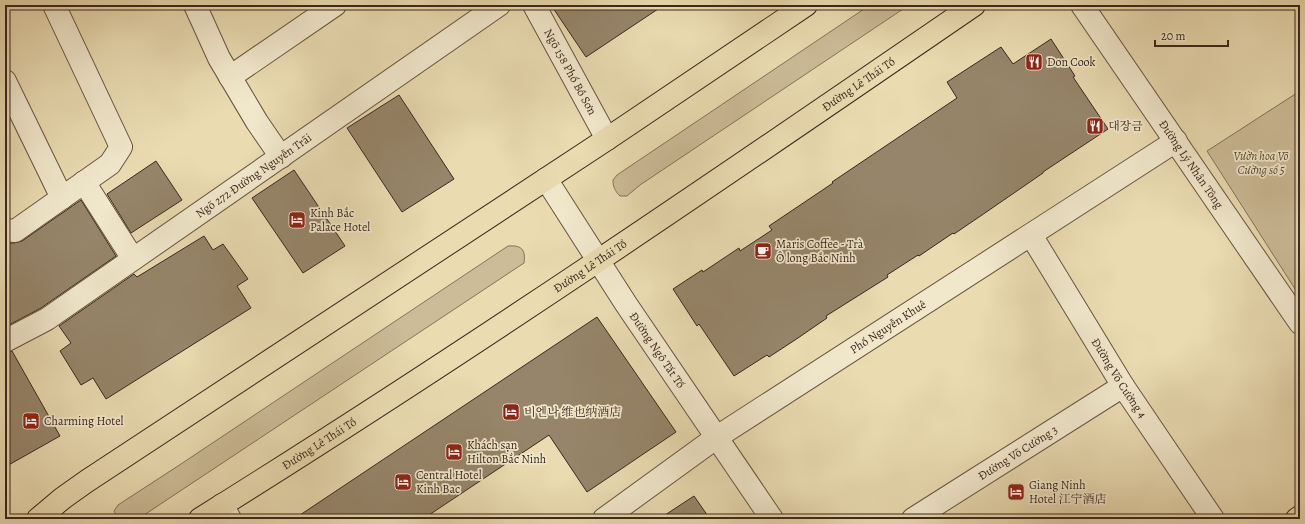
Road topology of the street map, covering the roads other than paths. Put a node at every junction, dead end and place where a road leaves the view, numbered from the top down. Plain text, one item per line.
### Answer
1 (54, 5) edge
2 (195, 5) edge
3 (335, 5) edge
4 (499, 5) edge
5 (534, 5) edge
6 (806, 5) edge
7 (974, 5) edge
8 (1082, 5) edge
9 (230, 77) junction
10 (5, 81) edge
11 (607, 139) junction
12 (1176, 141) junction
13 (281, 157) junction
14 (546, 179) junction
15 (84, 182) junction
16 (62, 198) junction
17 (5, 230) edge
18 (1031, 235) junction
19 (133, 259) junction
20 (598, 261) junction
21 (1299, 319) edge
22 (5, 341) edge
23 (1122, 386) junction
24 (717, 437) junction
25 (226, 512) edge
26 (1300, 517) edge
27 (38, 519) edge
28 (200, 519) edge
29 (604, 519) edge
30 (772, 519) edge
31 (913, 519) edge
32 (1213, 519) edge
33 (1297, 519) edge

1 - 15 street
2 - 9 street
3 - 9 street
4 - 13 street, Ngõ 272 Đường Nguyễn Trãi
5 - 11 street, Ngõ 158 Phố Bồ Sơn
6 - 11 main road
7 - 20 main road, Đường Lê Thái Tổ
8 - 12 street, Đường Lý Nhân Tông
9 - 13 street
10 - 16 street
11 - 14 main road
12 - 18 street, Phố Nguyễn Khuê
12 - 21 street, Đường Lý Nhân Tông
13 - 19 street, Ngõ 272 Đường Nguyễn Trãi
14 - 20 street, Đường Ngô Tất Tố
14 - 27 main road
15 - 16 street
15 - 19 street
16 - 17 street
18 - 23 street, Đường Võ Cường 4
18 - 24 street, Phố Nguyễn Khuê
19 - 22 street, Ngõ 272 Đường Nguyễn Trãi
20 - 24 street, Đường Ngô Tất Tố
20 - 25 main road, Đường Lê Thái Tổ
23 - 31 street, Đường Võ Cường 3
23 - 32 street, Đường Võ Cường 4
24 - 29 street, Phố Nguyễn Khuê
24 - 30 street, Đường Ngô Tất Tố
25 - 28 main road, Đường Lê Thái Tổ
26 - 33 main road

